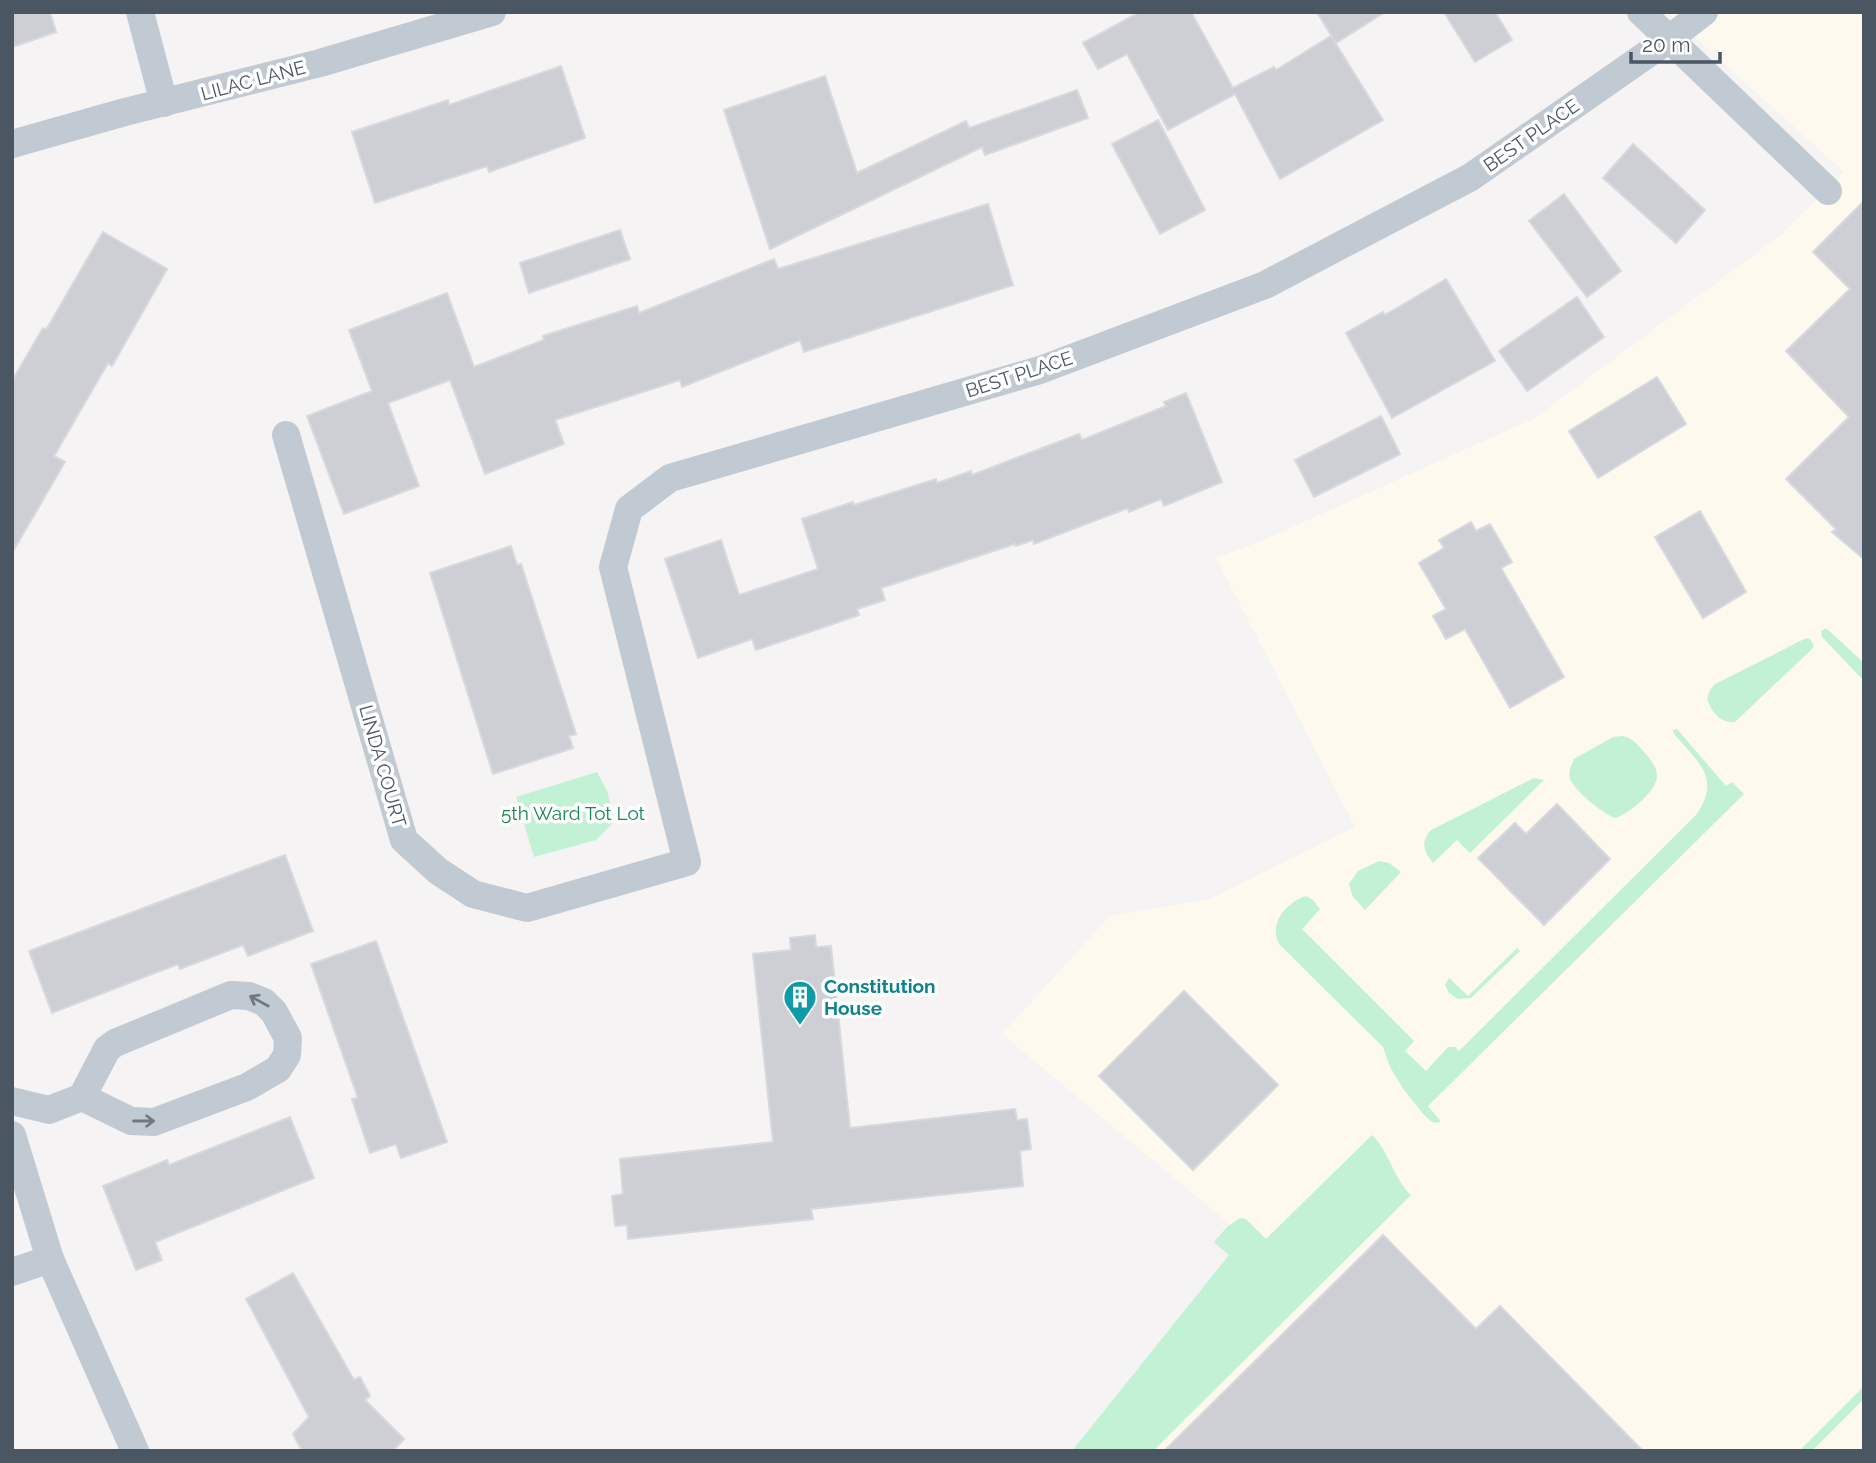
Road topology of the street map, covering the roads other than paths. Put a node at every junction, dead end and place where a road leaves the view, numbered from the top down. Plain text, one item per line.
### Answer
1 (140, 12) edge
2 (492, 12) edge
3 (1641, 12) edge
4 (1704, 12) edge
5 (1669, 39) junction
6 (164, 103) junction
7 (12, 144) edge
8 (1828, 191) dead end
9 (286, 435) dead end
10 (687, 862) joint
11 (82, 1097) junction
12 (12, 1101) edge
13 (12, 1135) edge
14 (50, 1259) junction
15 (12, 1272) edge
16 (135, 1451) edge

1 - 6 street
2 - 6 street, LILAC LANE
3 - 5 street
4 - 5 street, BEST PLACE
5 - 8 street
5 - 10 street, BEST PLACE
6 - 7 street, LILAC LANE
9 - 10 street, LINDA COURT
11 -> 11 street
11 - 12 street
13 - 14 street
14 - 15 street
14 - 16 street

